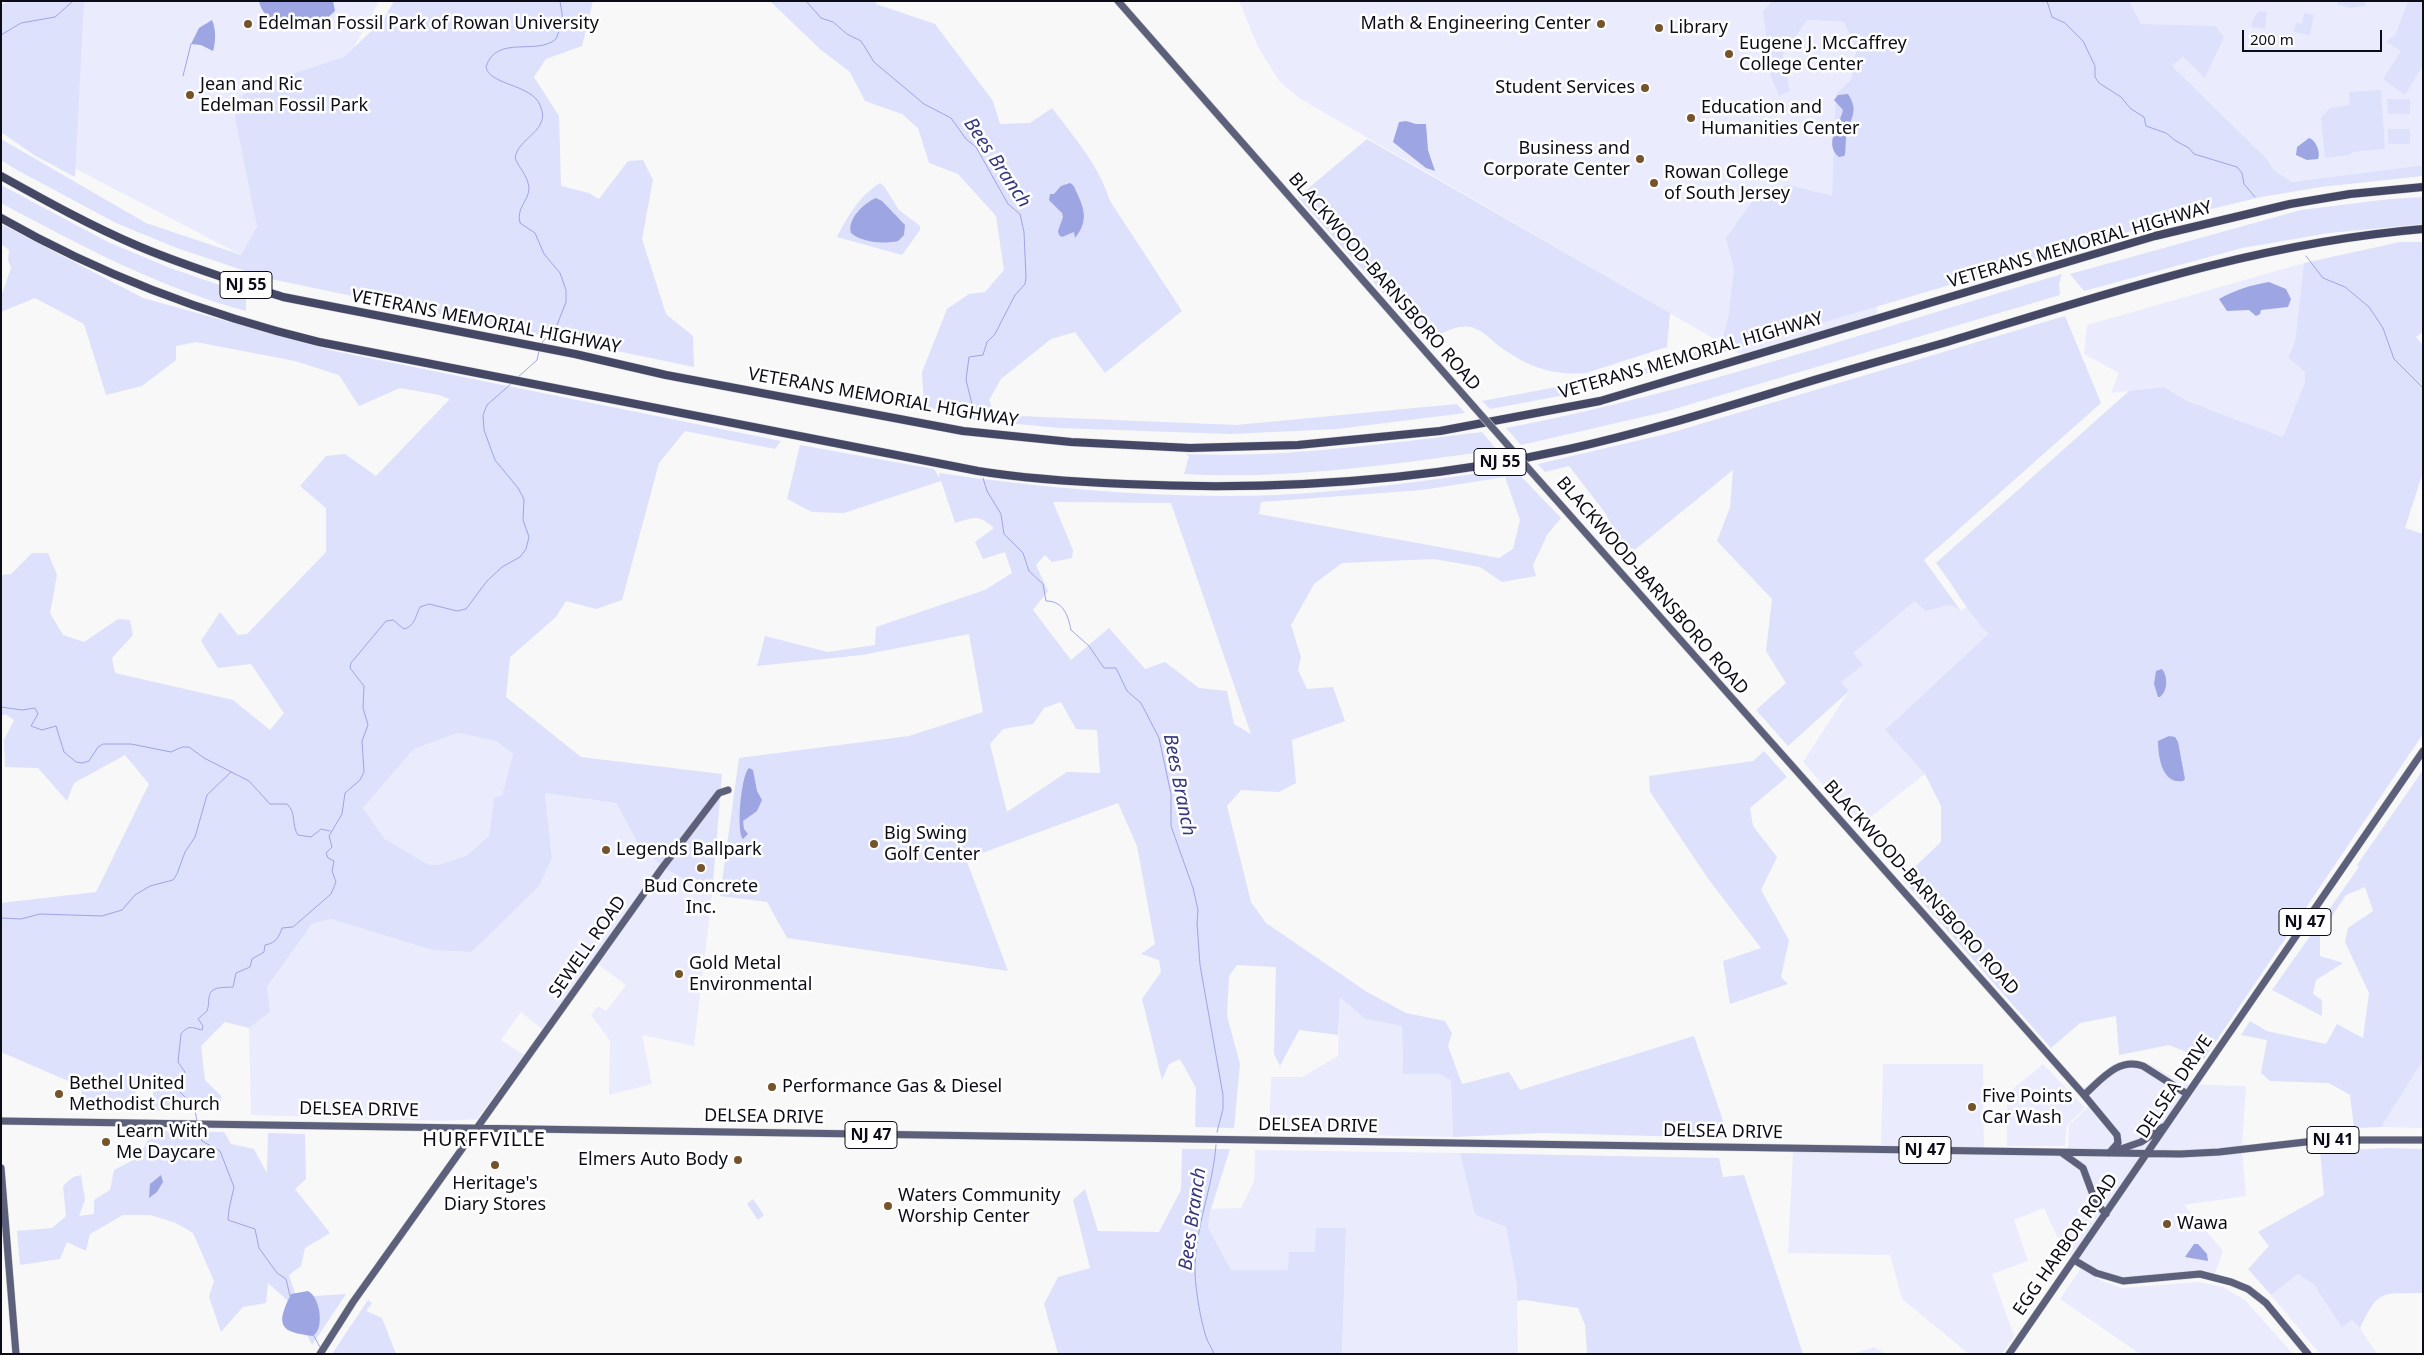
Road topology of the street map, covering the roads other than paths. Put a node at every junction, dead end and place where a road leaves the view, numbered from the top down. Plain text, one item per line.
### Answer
1 (1118, 1) edge
2 (1, 176) edge
3 (2423, 188) edge
4 (1, 218) edge
5 (2423, 228) edge
6 (2423, 751) edge
7 (728, 790) dead end
8 (2187, 1094) junction
9 (2084, 1095) junction
10 (1, 1121) edge
11 (2167, 1123) junction
12 (478, 1127) junction
13 (2423, 1140) edge
14 (2059, 1152) junction
15 (2109, 1153) junction
16 (2148, 1153) junction
17 (1, 1168) edge
18 (2106, 1214) junction
19 (2074, 1260) junction
20 (16, 1354) edge
21 (320, 1354) edge
22 (2009, 1354) edge
23 (2308, 1354) edge

1 - 9 main road, BLACKWOOD-BARNSBORO ROAD, bridge
2 - 3 highway, VETERANS MEMORIAL HIGHWAY / NJ 55
4 - 5 highway, NJ 55
6 - 8 main road, DELSEA DRIVE / NJ 47
7 - 12 main road, SEWELL ROAD
8 - 9 main road
8 - 11 main road, DELSEA DRIVE / NJ 47
9 - 15 main road, BLACKWOOD-BARNSBORO ROAD
10 - 12 main road, DELSEA DRIVE / NJ 47
11 - 15 main road, NJ 47
11 - 16 main road, DELSEA DRIVE / NJ 47
12 - 14 main road, DELSEA DRIVE / NJ 47
12 - 21 main road, SEWELL ROAD
13 - 16 main road, NJ 41
14 - 15 main road, DELSEA DRIVE / NJ 47
14 - 18 main road
15 - 16 main road, DELSEA DRIVE / NJ 47
16 - 18 main road, EGG HARBOR ROAD
17 - 20 main road
18 - 19 main road, EGG HARBOR ROAD
19 - 22 main road, EGG HARBOR ROAD
19 - 23 main road

